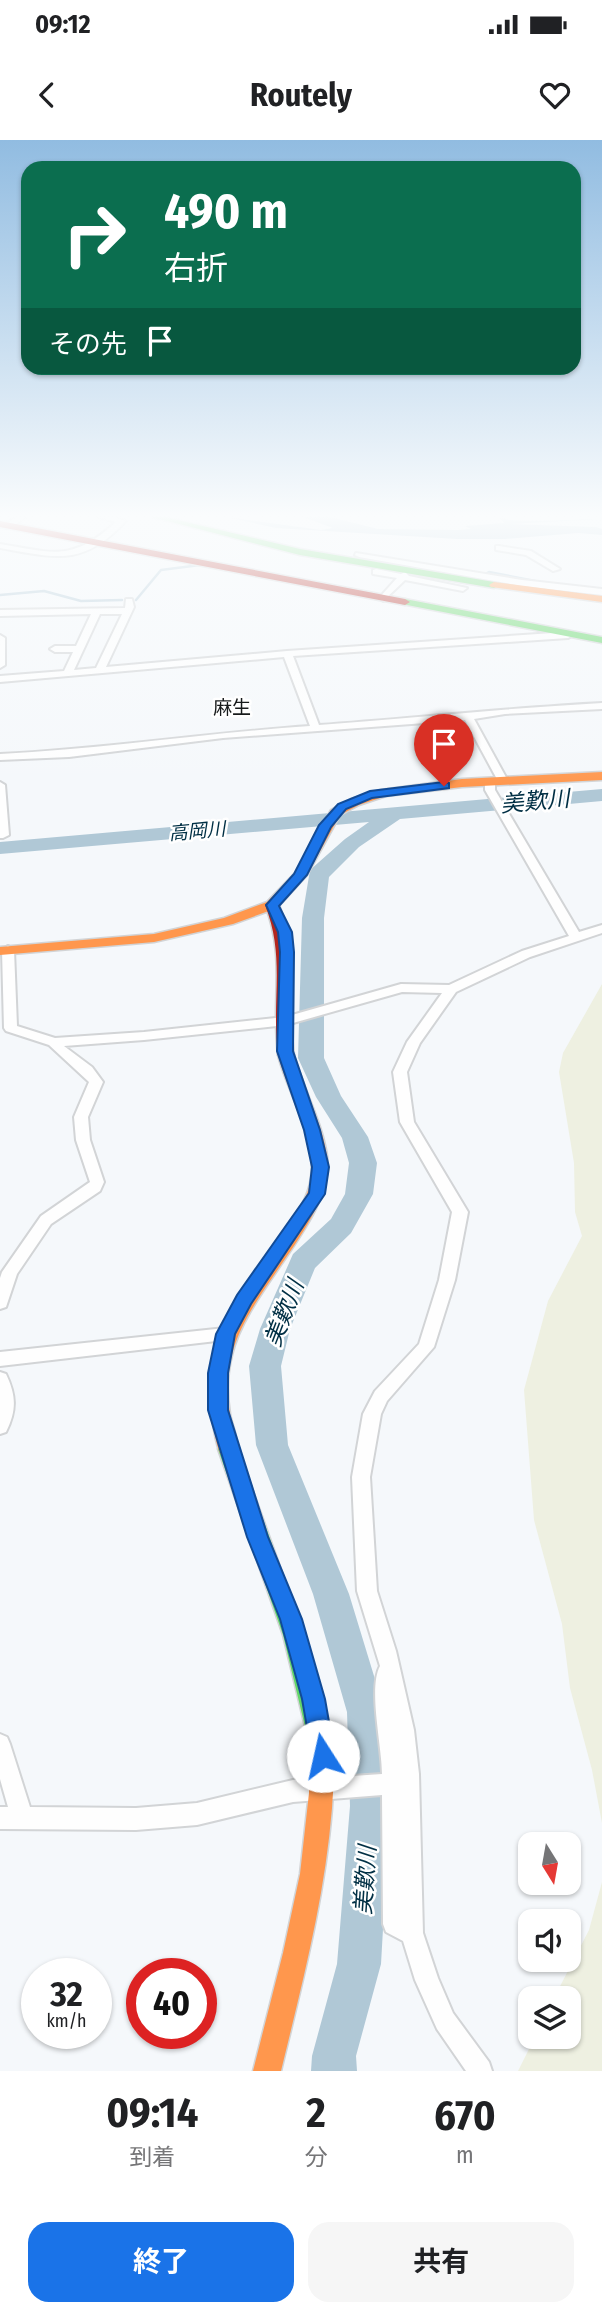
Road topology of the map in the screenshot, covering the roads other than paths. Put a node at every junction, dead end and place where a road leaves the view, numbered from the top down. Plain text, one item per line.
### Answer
1 (123, 607) edge
2 (128, 607) edge
3 (429, 607) edge
4 (97, 612) junction
5 (0, 613) edge
6 (568, 635) junction
7 (602, 640) edge
8 (1, 645) edge
9 (55, 649) dead end
10 (79, 649) junction
11 (287, 654) junction
12 (0, 665) edge
13 (99, 671) junction
14 (67, 674) junction
15 (0, 679) edge
16 (602, 706) edge
17 (468, 717) junction
18 (316, 729) junction
19 (0, 757) edge
20 (602, 776) edge
21 (494, 784) junction
22 (0, 785) edge
23 (3, 835) dead end
24 (272, 905) junction
25 (602, 929) edge
26 (576, 937) junction
27 (4, 951) edge
28 (451, 989) junction
29 (286, 1021) junction
30 (54, 1042) junction
31 (0, 1303) edge
32 (225, 1334) junction
33 (0, 1359) edge
34 (0, 1379) edge
35 (0, 1427) edge
36 (387, 1657) junction
37 (0, 1744) edge
38 (386, 1784) junction
39 (332, 1788) junction
40 (0, 1818) edge
41 (22, 1818) junction
42 (412, 1933) junction
43 (472, 2066) edge
44 (267, 2071) edge

1 - 4 street
2 - 13 street
3 - 6 street
4 - 5 street
4 - 10 street
6 - 7 street
6 - 11 street
8 - 12 street
9 - 10 street
10 - 14 street
11 - 13 street
11 - 18 street
13 - 14 street
14 - 15 street
16 - 17 street
17 - 18 street
17 - 21 street
18 - 19 street
20 - 21 street
21 - 24 street
21 - 26 street
22 - 23 street
24 - 27 street
24 - 29 street
25 - 26 street
26 - 28 street
27 - 30 street
28 - 29 street
28 - 36 street
29 - 30 street
29 - 32 street
30 - 31 street
32 - 33 street
32 - 39 street
34 - 35 street
36 - 38 street
36 - 42 street
37 - 41 street
38 - 39 street
38 - 42 street
39 - 41 street
39 - 44 street
40 - 41 street
42 - 43 street

